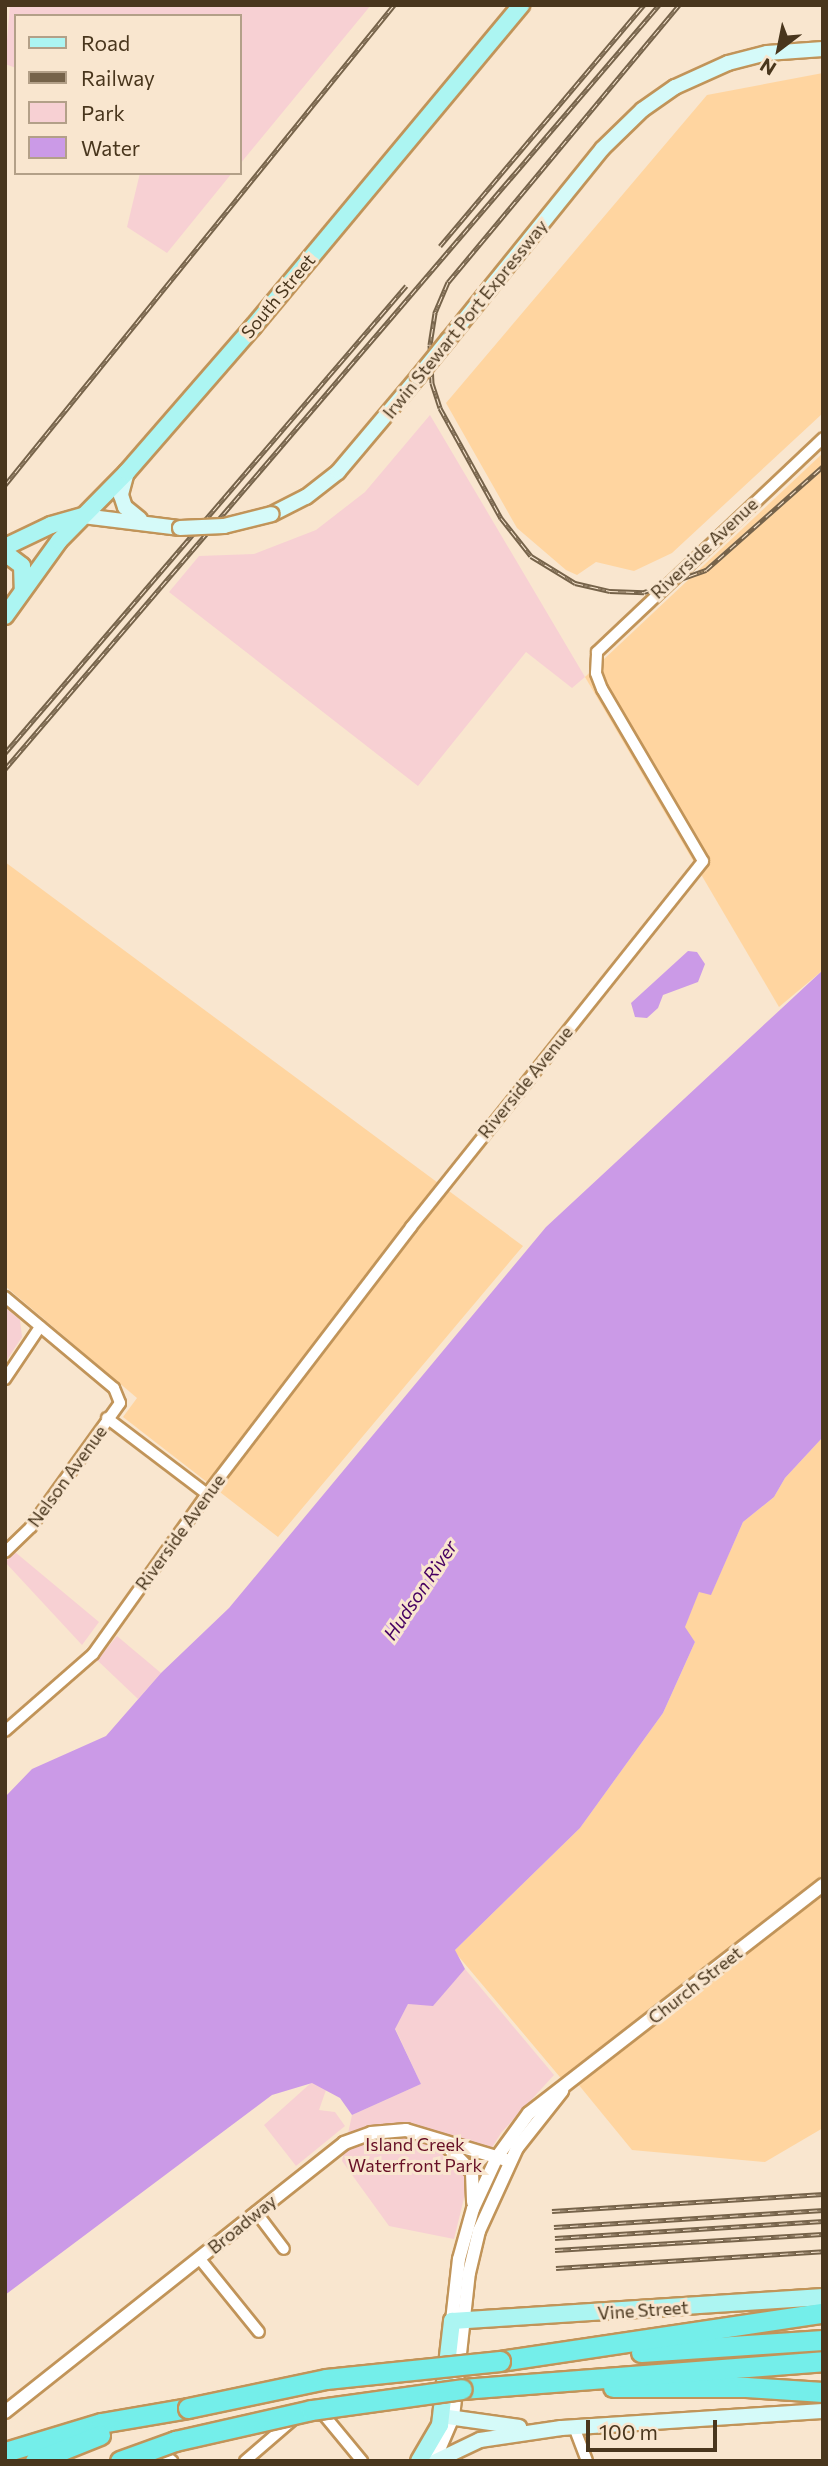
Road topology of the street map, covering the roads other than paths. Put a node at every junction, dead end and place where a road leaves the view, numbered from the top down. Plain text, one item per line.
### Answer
1 (521, 5) edge
2 (823, 49) edge
3 (823, 438) edge
4 (127, 472) junction
5 (83, 516) junction
6 (147, 523) junction
7 (5, 547) edge
8 (5, 553) edge
9 (22, 592) junction
10 (5, 616) edge
11 (5, 1297) edge
12 (40, 1327) junction
13 (5, 1379) edge
14 (107, 1419) junction
15 (207, 1494) junction
16 (5, 1535) edge
17 (15, 1543) junction
18 (5, 1552) edge
19 (5, 1731) edge
20 (823, 1885) edge
21 (433, 2136) junction
22 (503, 2159) junction
23 (473, 2209) junction
24 (256, 2212) junction
25 (284, 2249) dead end
26 (199, 2258) junction
27 (823, 2297) edge
28 (823, 2313) edge
29 (458, 2320) junction
30 (259, 2332) dead end
31 (823, 2340) edge
32 (500, 2361) junction
33 (823, 2361) edge
34 (461, 2389) junction
35 (823, 2392) edge
36 (188, 2408) junction
37 (823, 2411) edge
38 (5, 2413) edge
39 (447, 2416) junction
40 (568, 2427) junction
41 (5, 2452) edge
42 (436, 2458) edge
43 (35, 2461) edge
44 (120, 2461) edge
45 (132, 2461) edge
46 (172, 2461) edge
47 (245, 2461) edge
48 (362, 2461) edge
49 (587, 2461) edge

1 - 4 main road, South Street
2 - 6 main road, Irwin Stewart Port Expressway, bridge
3 - 15 street, Riverside Avenue
4 - 5 main road, South Street
4 - 6 main road
5 - 6 main road, Irwin Stewart Port Expressway
5 - 7 main road, South Street
5 - 9 main road
8 - 9 main road
9 - 10 main road
11 - 12 street
12 - 13 street
12 - 14 street, Nelson Avenue
14 - 15 street
14 - 17 street, Nelson Avenue
15 - 19 street, Riverside Avenue
16 - 17 street
17 - 18 street, Nelson Avenue
20 - 22 street, Church Street
21 - 22 street, Broadway
21 - 23 street
21 - 24 street, Broadway
22 - 23 street, Church Street
22 - 29 street, Church Street
23 - 29 street, Church Street
24 - 25 street
24 - 26 street, Broadway
26 - 30 street
26 - 38 street, Broadway
27 - 29 main road, Vine Street
28 - 32 highway
29 - 39 main road
31 - 32 highway
32 - 36 highway, bridge
33 - 34 highway
34 - 35 highway
34 - 44 highway, bridge
36 - 41 highway
36 - 43 highway
37 - 40 main road
39 - 40 main road
39 - 42 main road
40 - 42 main road
40 - 49 street
45 - 46 street
47 - 48 street

